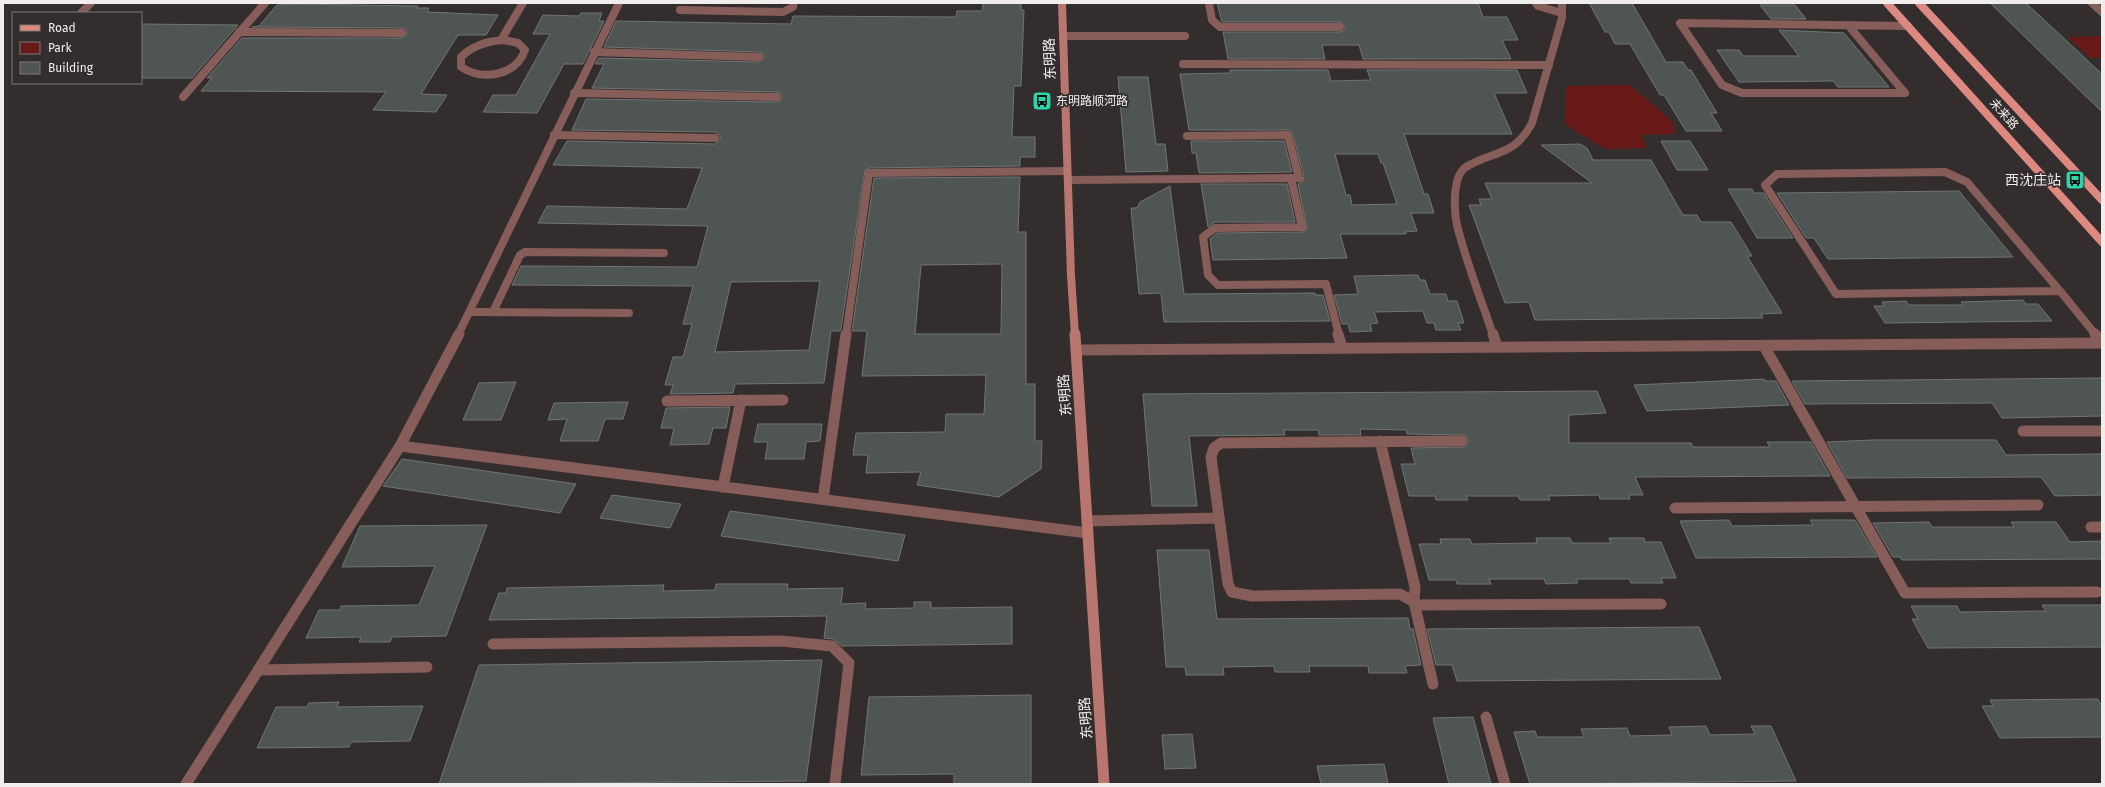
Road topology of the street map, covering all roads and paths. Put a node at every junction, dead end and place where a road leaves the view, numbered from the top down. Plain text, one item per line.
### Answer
1 (91, 3) edge
2 (265, 3) edge
3 (523, 3) edge
4 (619, 3) edge
5 (794, 3) edge
6 (1062, 3) edge
7 (1209, 3) edge
8 (1536, 3) edge
9 (1562, 3) edge
10 (1887, 3) edge
11 (1919, 3) edge
12 (2092, 3) edge
13 (680, 10) dead end
14 (82, 12) edge
15 (2102, 12) edge
16 (1562, 13) junction
17 (1848, 25) junction
18 (1908, 26) junction
19 (1340, 27) dead end
20 (239, 32) junction
21 (402, 33) dead end
22 (1063, 36) junction
23 (1185, 36) dead end
24 (502, 40) junction
25 (594, 52) junction
26 (759, 57) dead end
27 (1183, 64) dead end
28 (1549, 64) junction
29 (574, 93) junction
30 (183, 97) dead end
31 (777, 97) dead end
32 (554, 136) junction
33 (1186, 136) dead end
34 (715, 138) dead end
35 (1068, 176) junction
36 (1291, 178) junction
37 (2102, 200) edge
38 (2102, 242) edge
39 (664, 253) dead end
40 (2060, 291) junction
41 (470, 312) junction
42 (493, 312) junction
43 (630, 313) dead end
44 (2102, 343) edge
45 (1764, 346) junction
46 (1497, 347) junction
47 (1342, 348) junction
48 (1076, 350) junction
49 (741, 400) junction
50 (783, 400) dead end
51 (667, 401) dead end
52 (2102, 430) edge
53 (2023, 431) dead end
54 (1380, 441) junction
55 (1462, 441) dead end
56 (400, 446) junction
57 (723, 487) junction
58 (823, 500) junction
59 (2038, 506) dead end
60 (1856, 507) junction
61 (1675, 508) dead end
62 (1219, 518) junction
63 (1087, 521) junction
64 (2091, 527) dead end
65 (2102, 527) edge
66 (1088, 533) junction
67 (2097, 592) dead end
68 (1414, 604) junction
69 (1661, 604) dead end
70 (493, 644) dead end
71 (427, 667) dead end
72 (258, 670) junction
73 (1433, 684) dead end
74 (1486, 717) dead end
75 (186, 784) edge
76 (835, 784) edge
77 (1104, 784) edge
78 (1505, 784) edge

1 - 14 street
2 - 20 street
3 - 24 street
4 - 25 street
5 - 13 street
6 - 22 street, 东明路
7 - 19 street
8 - 16 street
9 - 16 street
10 - 18 main road, 未来路
11 - 37 main road, 未来路
12 - 15 street
16 - 28 street
17 - 17 street
17 - 18 street
18 - 38 main road, 未来路
20 - 21 street
20 - 30 street
22 - 23 street
22 - 35 street, 东明路
24 - 24 street
25 - 26 street
25 - 29 street
27 - 28 street
28 - 46 street
29 - 31 street
29 - 32 street
32 - 34 street
32 - 41 street
33 - 36 street
35 - 36 street
35 - 48 street, 东明路
35 - 58 street
36 - 47 street
39 - 42 street
40 - 40 street
40 - 44 street
41 - 42 street
41 - 56 street
42 - 43 street
44 - 45 street
45 - 46 street
45 - 60 street
46 - 47 street
47 - 48 street
48 - 63 street, 东明路
49 - 50 street
49 - 51 street
49 - 57 street
52 - 53 street
54 - 55 street
54 - 62 street
54 - 68 street
56 - 57 street
56 - 72 street
57 - 58 street
58 - 66 street
59 - 60 street
60 - 61 street
60 - 67 street
62 - 63 street
62 - 68 street
63 - 66 street, 东明路
64 - 65 street
66 - 77 street, 东明路
68 - 69 street
68 - 73 street
70 - 76 street
71 - 72 street
72 - 75 street
74 - 78 street

